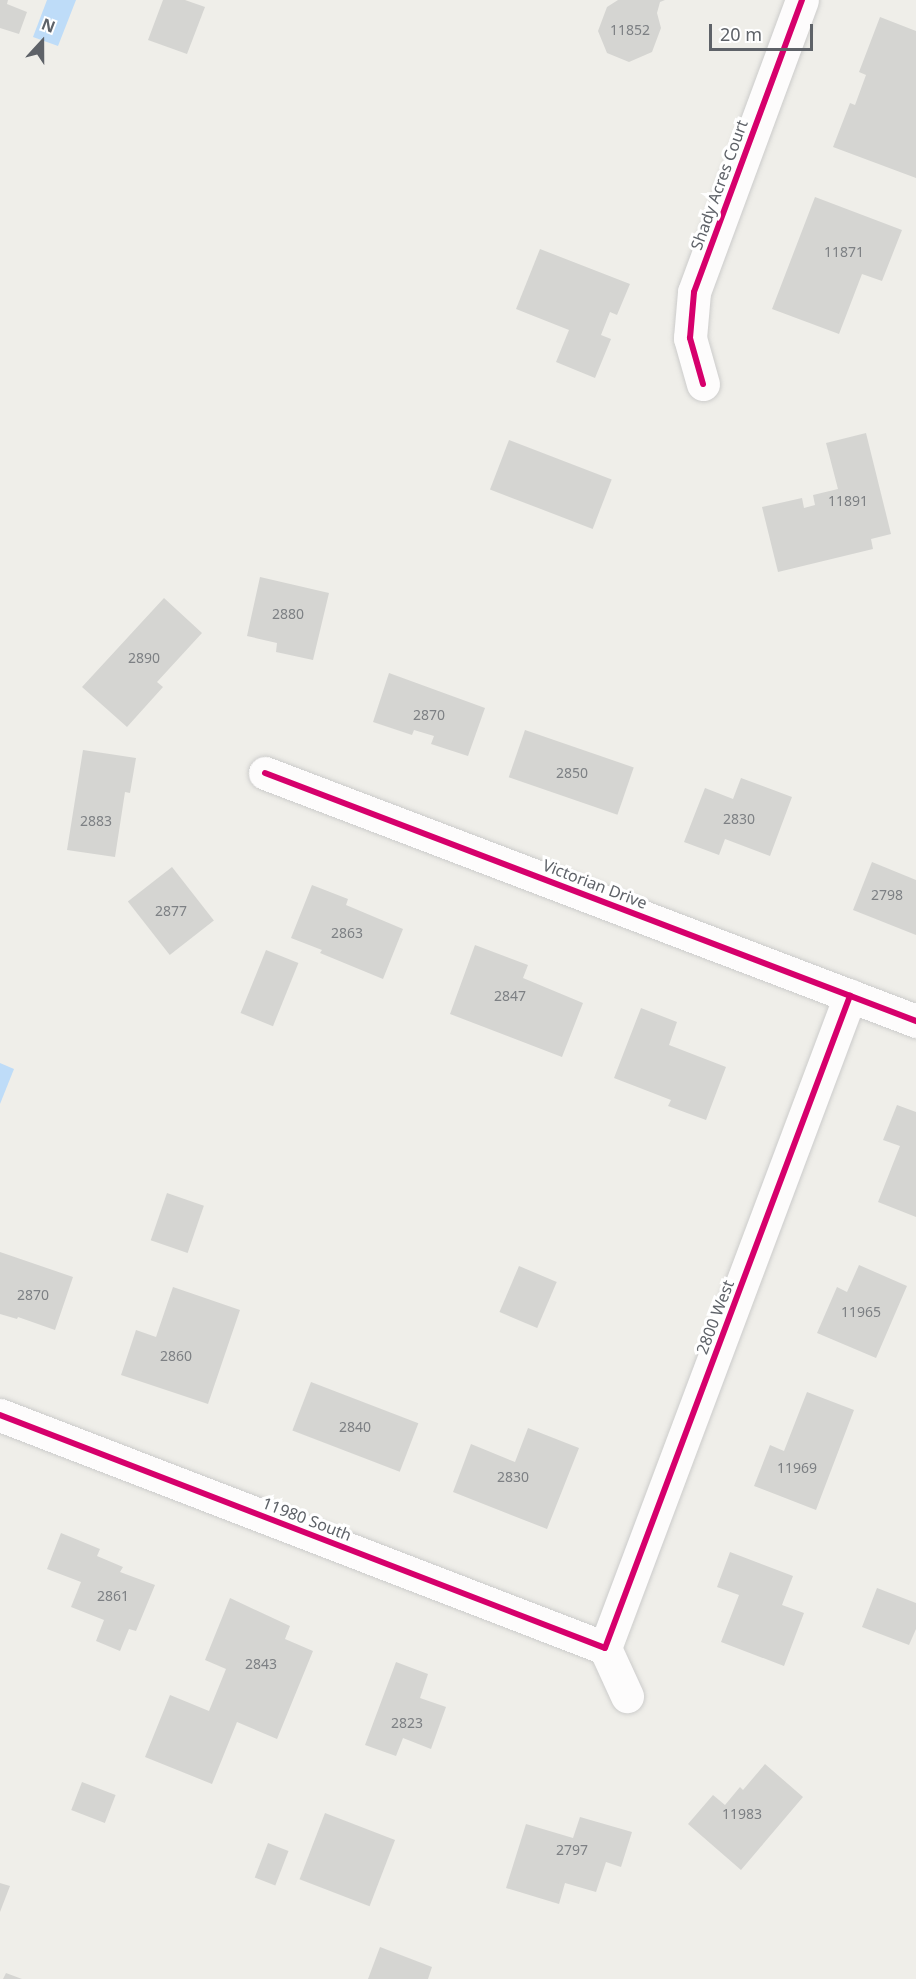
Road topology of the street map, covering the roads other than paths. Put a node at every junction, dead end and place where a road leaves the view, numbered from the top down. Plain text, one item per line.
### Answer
1 (802, 0) edge
2 (703, 384) dead end
3 (265, 772) dead end
4 (850, 996) junction
5 (916, 1021) edge
6 (0, 1415) edge
7 (605, 1648) junction
8 (627, 1696) dead end

1 - 2 street, Shady Acres Court
3 - 4 street, Victorian Drive
4 - 5 street, Victorian Drive
4 - 7 street, 2800 West
6 - 7 street, 11980 South
7 - 8 street

